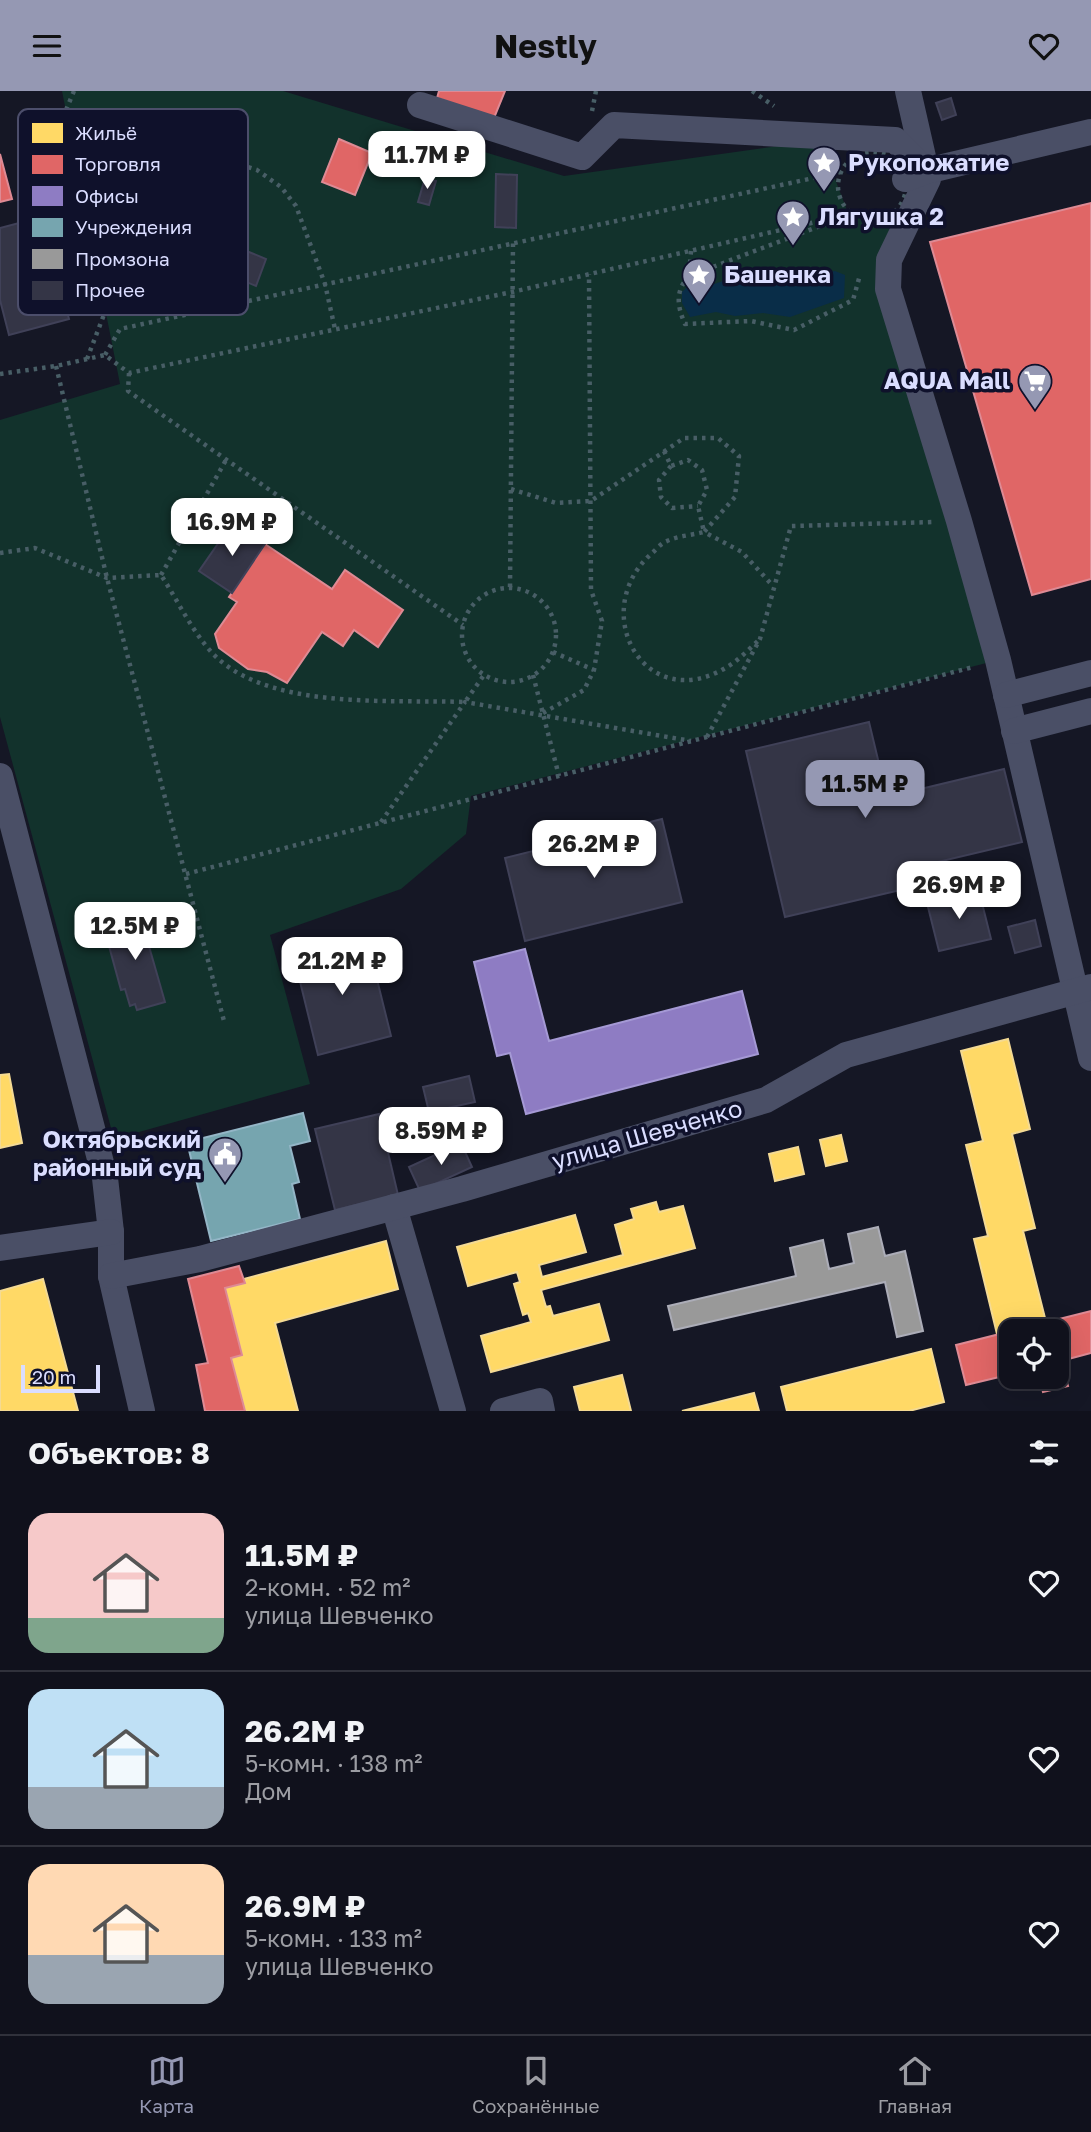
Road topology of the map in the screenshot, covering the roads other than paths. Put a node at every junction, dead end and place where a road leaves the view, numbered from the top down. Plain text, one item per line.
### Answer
1 (908, 91) edge
2 (420, 105) dead end
3 (1091, 132) edge
4 (916, 175) junction
5 (1091, 673) edge
6 (1006, 695) junction
7 (1091, 711) edge
8 (1014, 731) junction
9 (0, 776) edge
10 (1083, 989) edge
11 (1091, 1058) edge
12 (394, 1207) junction
13 (111, 1232) junction
14 (0, 1248) edge
15 (111, 1276) junction
16 (142, 1411) edge
17 (453, 1411) edge
18 (503, 1411) edge
19 (542, 1411) edge

1 - 4 street
2 - 4 street
3 - 4 street
4 - 6 street
5 - 6 street
6 - 8 street
7 - 8 street
8 - 10 street
9 - 13 street
10 - 11 street
10 - 12 street, улица Шевченко
12 - 15 street, улица Шевченко
12 - 17 street
13 - 14 street
13 - 15 street
15 - 16 street
18 - 19 street

